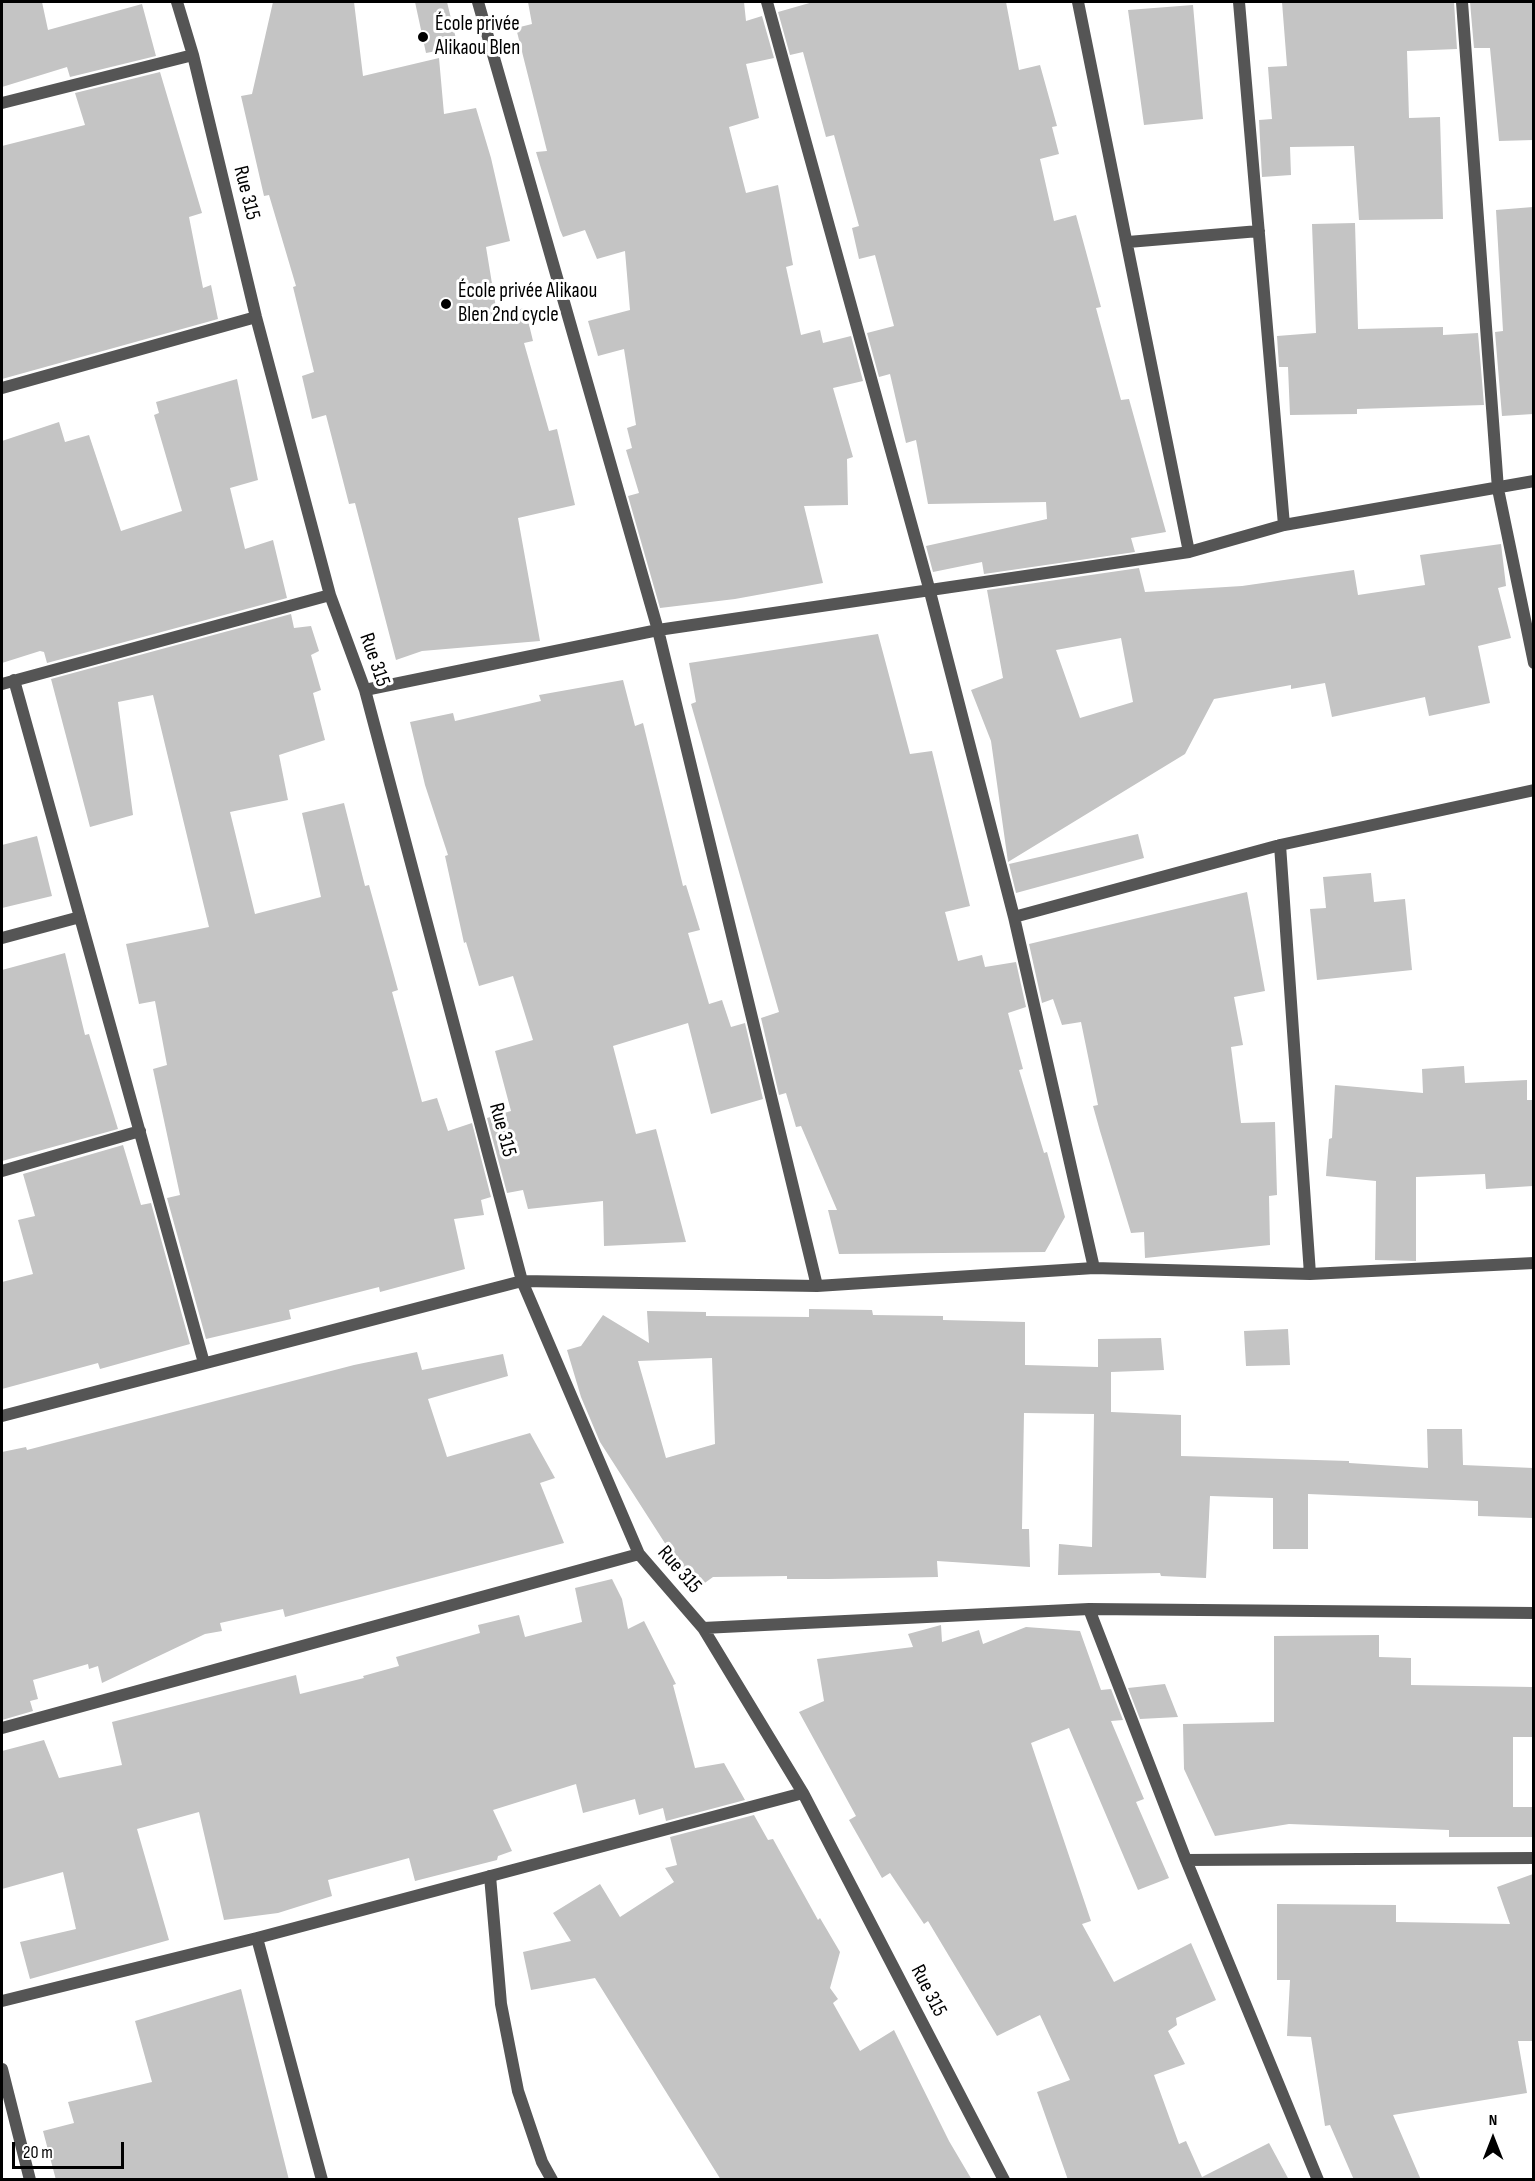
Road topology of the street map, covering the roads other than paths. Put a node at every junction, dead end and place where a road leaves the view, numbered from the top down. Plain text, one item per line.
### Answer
1 (177, 2) edge
2 (478, 2) edge
3 (767, 2) edge
4 (1078, 2) edge
5 (1239, 2) edge
6 (1462, 2) edge
7 (193, 55) junction
8 (2, 102) edge
9 (1259, 231) junction
10 (1128, 243) junction
11 (256, 317) junction
12 (2, 388) edge
13 (1533, 481) edge
14 (1498, 489) junction
15 (1284, 525) junction
16 (1189, 552) junction
17 (929, 588) junction
18 (330, 595) junction
19 (658, 630) junction
20 (1533, 663) edge
21 (14, 680) junction
22 (2, 684) edge
23 (365, 690) junction
24 (1533, 790) edge
25 (1280, 845) junction
26 (80, 917) junction
27 (1014, 917) junction
28 (2, 938) edge
29 (140, 1131) junction
30 (2, 1171) edge
31 (1533, 1263) edge
32 (1094, 1268) junction
33 (1310, 1274) junction
34 (522, 1281) junction
35 (817, 1286) junction
36 (204, 1363) junction
37 (2, 1416) edge
38 (639, 1554) junction
39 (1089, 1609) junction
40 (1533, 1613) edge
41 (703, 1628) junction
42 (2, 1728) edge
43 (803, 1792) junction
44 (1533, 1858) edge
45 (1186, 1860) junction
46 (490, 1876) junction
47 (257, 1938) junction
48 (2, 2001) edge
49 (2, 2069) edge
50 (30, 2180) edge
51 (322, 2180) edge
52 (552, 2180) edge
53 (1004, 2180) edge
54 (1318, 2180) edge

1 - 7 street, Rue 315
2 - 19 street
3 - 17 street
4 - 10 street
5 - 9 street
6 - 14 street
7 - 8 street
7 - 11 street, Rue 315
9 - 10 street
9 - 15 street
10 - 16 street
11 - 12 street
11 - 18 street, Rue 315
13 - 14 street
14 - 15 street
14 - 20 street
15 - 16 street
16 - 17 street
17 - 19 street
17 - 27 street
18 - 21 street
18 - 23 street, Rue 315
19 - 23 street
19 - 35 street
21 - 22 street
21 - 26 street
23 - 34 street, Rue 315
24 - 25 street
25 - 27 street
25 - 33 street
26 - 28 street
26 - 29 street
27 - 32 street
29 - 30 street
29 - 36 street
31 - 33 street
32 - 33 street
32 - 35 street
34 - 35 street
34 - 36 street
34 - 38 street, Rue 315
36 - 37 street
38 - 41 street, Rue 315
38 - 42 street
39 - 40 street
39 - 41 street
39 - 45 street
41 - 43 street, Rue 315
43 - 46 street
43 - 53 street, Rue 315
44 - 45 street
45 - 54 street
46 - 47 street
46 - 52 street
47 - 48 street
47 - 51 street
49 - 50 street

